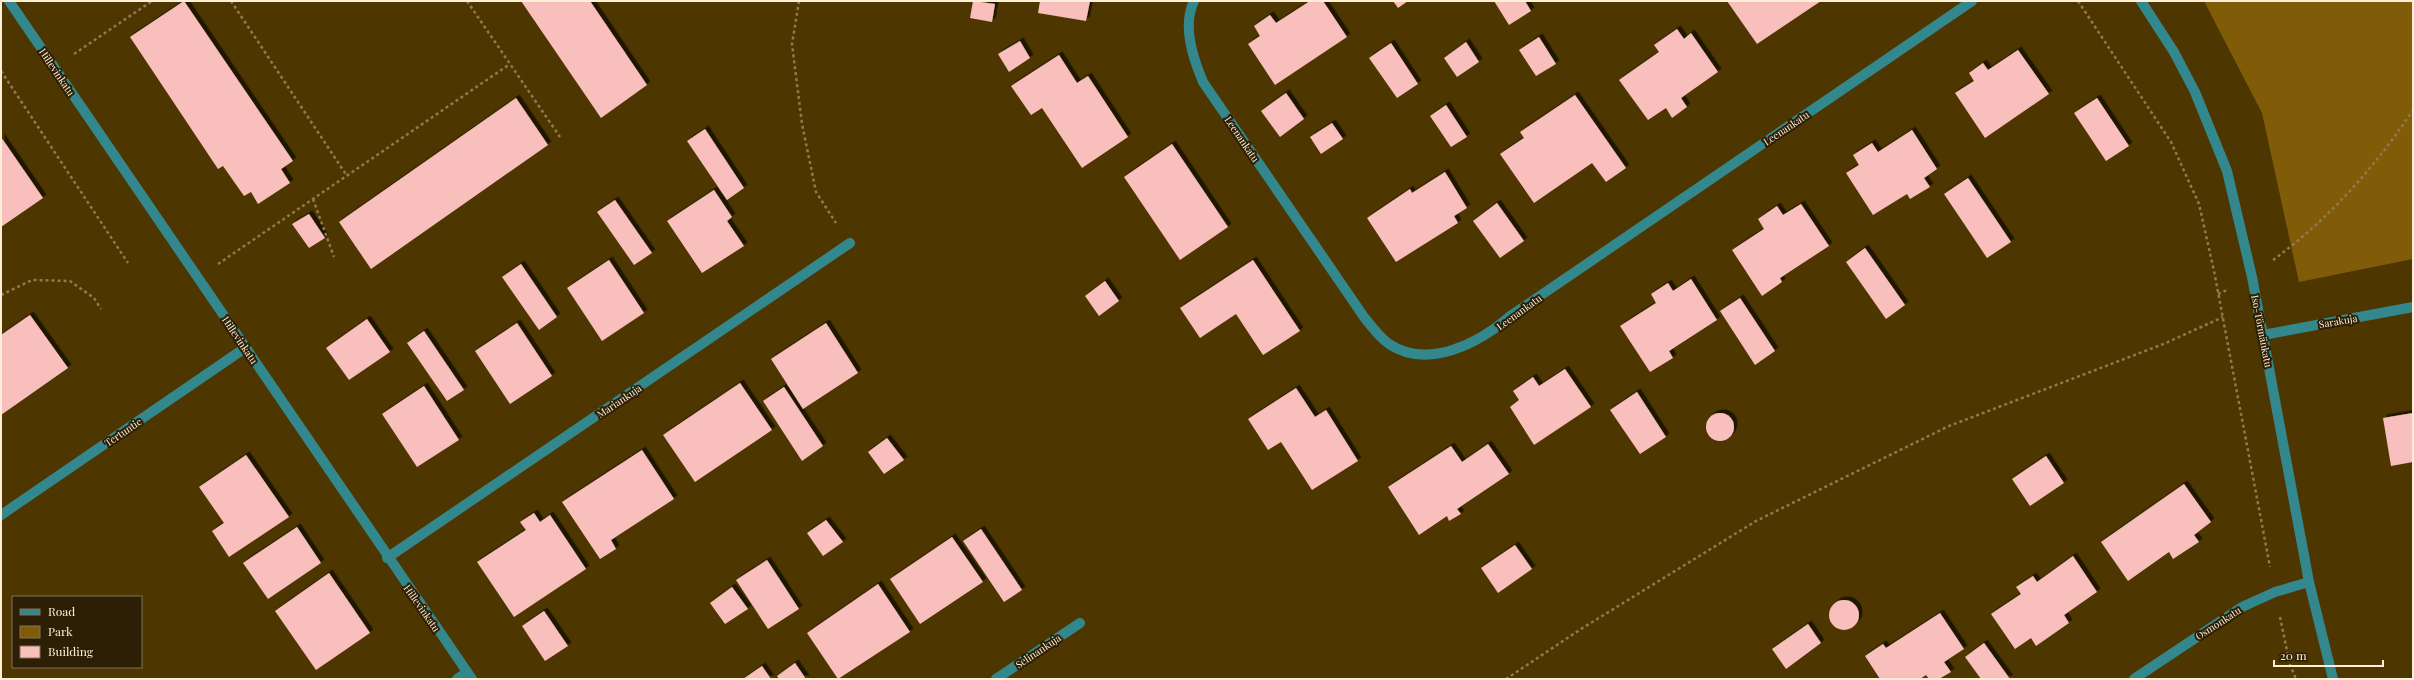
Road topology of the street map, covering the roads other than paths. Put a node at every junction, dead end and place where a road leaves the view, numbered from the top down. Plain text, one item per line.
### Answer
1 (9, 1) edge
2 (1194, 1) edge
3 (1972, 1) edge
4 (2141, 1) edge
5 (850, 243) road end
6 (2413, 307) edge
7 (2263, 335) junction
8 (245, 348) junction
9 (1, 515) edge
10 (387, 558) junction
11 (2309, 582) junction
12 (1080, 623) dead end
13 (469, 676) edge
14 (457, 679) edge
15 (996, 679) edge
16 (2134, 679) edge
17 (2333, 679) edge

1 - 8 street, Hillevinkatu
2 - 3 street, Leenankatu
4 - 7 street, Iso-Törmänkatu
5 - 10 street, Mariankuja
6 - 7 street, Sarakuja
7 - 11 street, Iso-Törmänkatu
8 - 9 street, Tertuntie
8 - 10 street, Hillevinkatu
10 - 13 street, Hillevinkatu
11 - 16 street, Osmonkatu
11 - 17 street, Iso-Törmänkatu
12 - 15 street, Selinankuja
13 - 14 street

